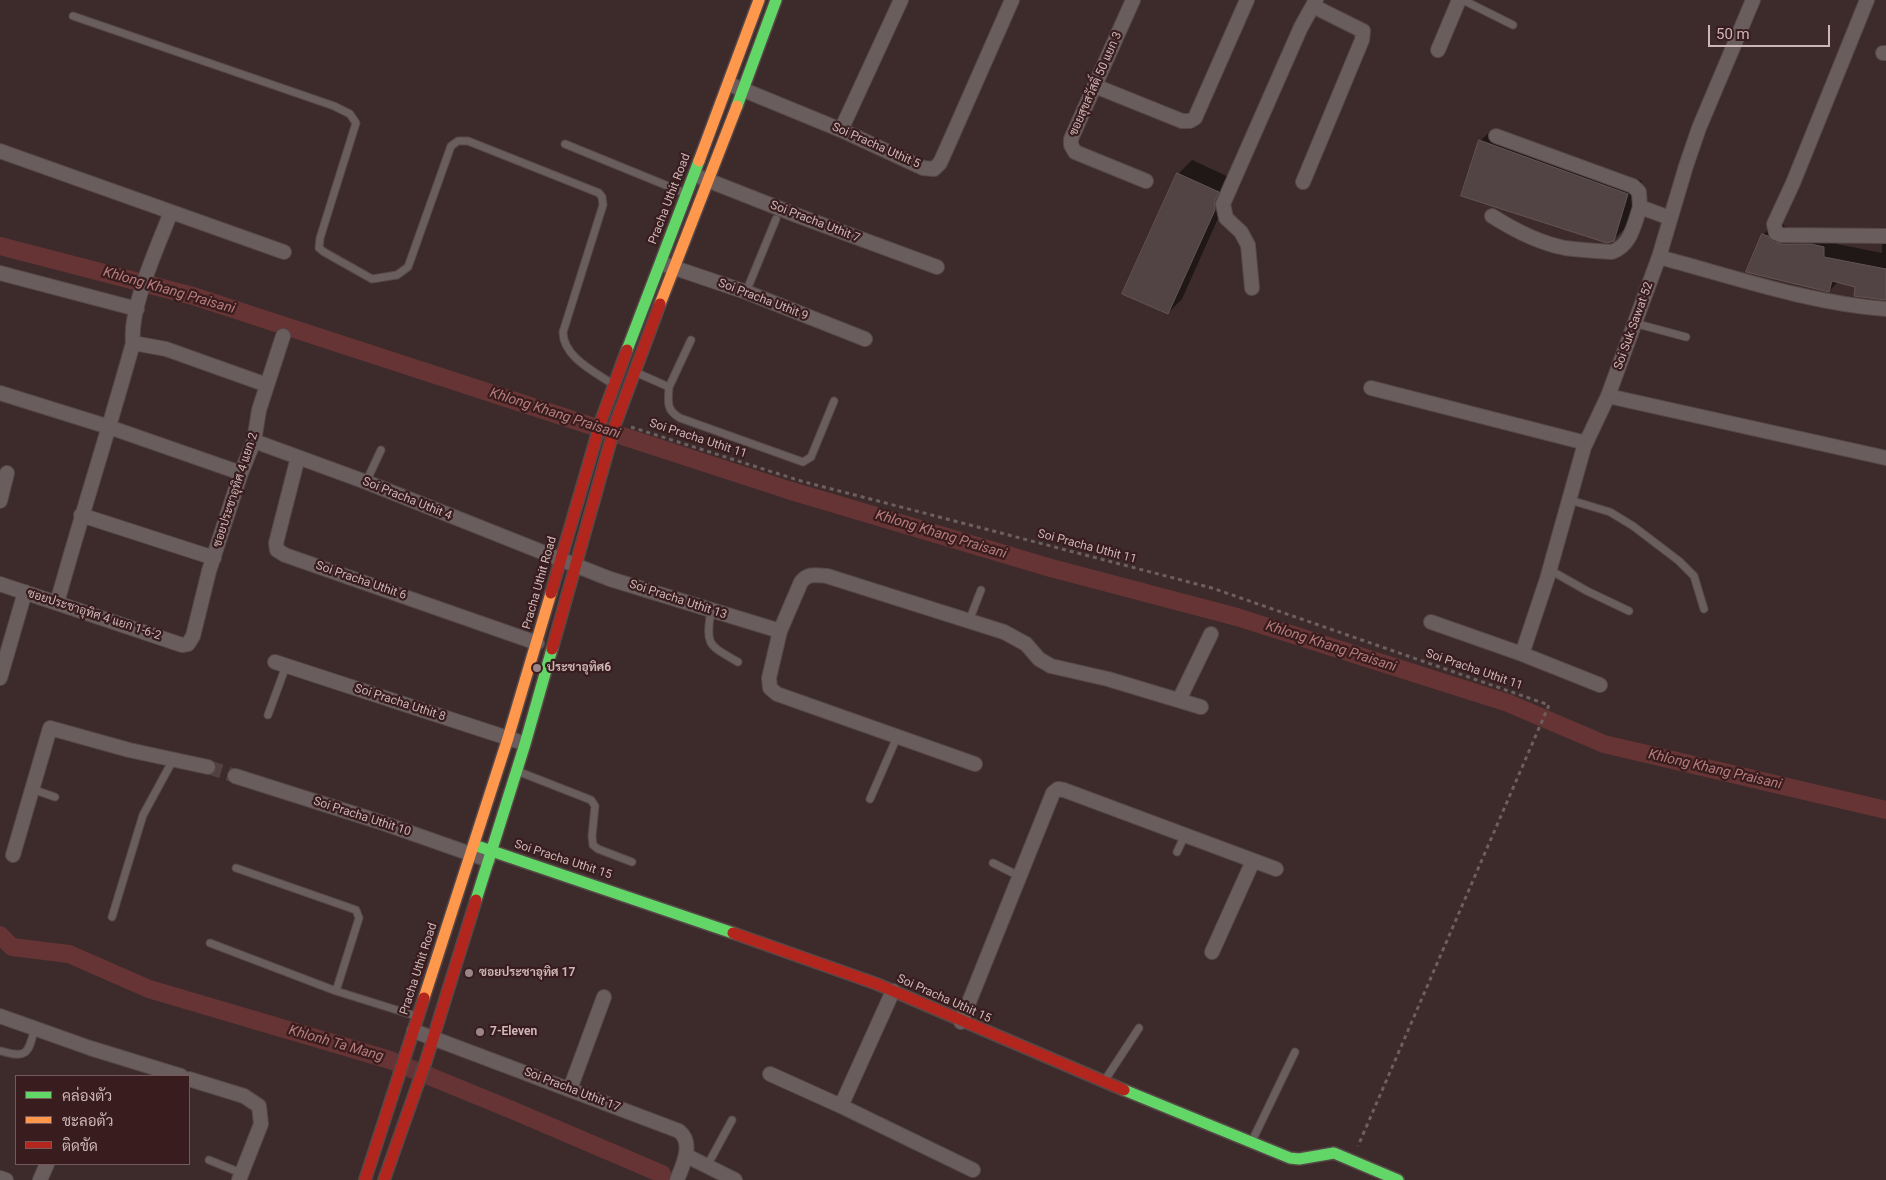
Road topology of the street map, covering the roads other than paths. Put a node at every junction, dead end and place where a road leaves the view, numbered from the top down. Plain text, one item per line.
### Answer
1 (759, 0) edge
2 (776, 0) edge
3 (901, 0) edge
4 (1012, 0) edge
5 (1133, 0) edge
6 (1247, 0) edge
7 (1461, 0) edge
8 (1753, 0) edge
9 (1867, 0) edge
10 (1315, 3) edge
11 (73, 16) dead end
12 (1513, 25) dead end
13 (1438, 50) dead end
14 (729, 83) junction
15 (1095, 86) junction
16 (744, 89) junction
17 (840, 130) junction
18 (1496, 136) dead end
19 (566, 144) dead end
20 (0, 152) edge
21 (694, 175) junction
22 (709, 181) junction
23 (1146, 181) dead end
24 (1303, 182) dead end
25 (688, 194) junction
26 (702, 199) junction
27 (1640, 207) junction
28 (171, 212) junction
29 (1492, 216) dead end
30 (1670, 218) junction
31 (776, 219) dead end
32 (1886, 236) edge
33 (284, 252) dead end
34 (1659, 256) junction
35 (660, 263) junction
36 (937, 266) dead end
37 (675, 268) junction
38 (0, 273) edge
39 (1252, 288) dead end
40 (746, 292) junction
41 (137, 309) junction
42 (1886, 309) edge
43 (1634, 323) junction
44 (283, 336) dead end
45 (1686, 337) dead end
46 (865, 339) dead end
47 (691, 340) dead end
48 (133, 343) junction
49 (634, 372) junction
50 (267, 385) junction
51 (614, 385) junction
52 (669, 387) junction
53 (1371, 388) dead end
54 (0, 393) edge
55 (1608, 396) junction
56 (834, 401) dead end
57 (109, 427) junction
58 (254, 441) junction
59 (1586, 443) junction
60 (381, 450) dead end
61 (298, 457) junction
62 (1886, 458) edge
63 (241, 473) junction
64 (7, 474) dead end
65 (366, 482) junction
66 (1570, 500) junction
67 (0, 501) edge
68 (81, 515) junction
69 (214, 558) junction
70 (560, 560) junction
71 (576, 566) junction
72 (1550, 570) junction
73 (0, 584) edge
74 (981, 590) dead end
75 (25, 592) junction
76 (57, 603) junction
77 (1704, 609) dead end
78 (711, 611) junction
79 (1630, 611) dead end
80 (969, 621) junction
81 (1431, 622) dead end
82 (780, 631) junction
83 (1211, 634) dead end
84 (537, 643) junction
85 (188, 644) joint
86 (1522, 654) junction
87 (738, 662) dead end
88 (281, 664) joint
89 (0, 678) edge
90 (1600, 685) dead end
91 (1179, 700) junction
92 (1201, 707) dead end
93 (268, 715) dead end
94 (897, 737) junction
95 (508, 738) junction
96 (525, 744) junction
97 (173, 760) junction
98 (975, 764) dead end
99 (208, 768) tunnel mouth
100 (516, 771) junction
101 (235, 776) tunnel mouth
102 (32, 789) junction
103 (55, 798) dead end
104 (870, 799) dead end
105 (1185, 835) junction
106 (472, 850) junction
107 (1177, 852) dead end
108 (13, 855) dead end
109 (490, 855) junction
110 (1253, 861) junction
111 (632, 862) dead end
112 (993, 863) dead end
113 (236, 868) dead end
114 (1276, 869) dead end
115 (1019, 876) junction
116 (112, 917) dead end
117 (210, 943) dead end
118 (1212, 952) dead end
119 (336, 991) junction
120 (893, 991) junction
121 (604, 997) dead end
122 (0, 1016) edge
123 (419, 1017) junction
124 (961, 1022) junction
125 (35, 1028) junction
126 (1139, 1028) dead end
127 (414, 1031) junction
128 (432, 1038) junction
129 (0, 1051) edge
130 (1295, 1052) dead end
131 (770, 1074) dead end
132 (178, 1075) edge
133 (190, 1079) edge
134 (1104, 1082) junction
135 (570, 1089) junction
136 (841, 1106) junction
137 (732, 1120) dead end
138 (1252, 1142) junction
139 (687, 1156) junction
140 (210, 1160) dead end
141 (47, 1165) edge
142 (708, 1166) junction
143 (973, 1170) dead end
144 (240, 1176) edge
145 (0, 1178) edge
146 (6, 1180) edge
147 (40, 1180) edge
148 (365, 1180) edge
149 (384, 1180) edge
150 (677, 1180) edge
151 (735, 1180) edge
152 (1398, 1180) edge

1 - 14 main road, Pracha Uthit Road
2 - 16 main road
3 - 17 street
4 - 17 street, Soi Pracha Uthit 5
5 - 15 street, ฃอยสุขสวัสดิ์ 50 แยก 3
6 - 15 street
7 - 12 lane
7 - 13 street
8 - 30 street, Soi Suk Sawat 52
9 - 32 street
10 - 24 street
10 - 39 street
11 - 51 lane
14 - 16 street, Soi Pracha Uthit 5
14 - 21 main road, Pracha Uthit Road
15 - 23 street, ฃอยสุขสวัสดิ์ 50 แยก 3
16 - 17 street, Soi Pracha Uthit 5
16 - 22 main road
18 - 27 street
19 - 25 lane
20 - 28 street
21 - 22 street, Soi Pracha Uthit 7
21 - 25 main road, Pracha Uthit Road
22 - 26 main road
22 - 36 street, Soi Pracha Uthit 7
25 - 26 lane
25 - 35 main road, Pracha Uthit Road
26 - 37 main road
27 - 29 street
27 - 30 street
28 - 33 street
28 - 41 street
30 - 34 street, Soi Suk Sawat 52
31 - 40 lane
34 - 42 street
34 - 43 street, Soi Suk Sawat 52
35 - 37 street, Soi Pracha Uthit 9
35 - 51 main road, Pracha Uthit Road
37 - 40 street, Soi Pracha Uthit 9
37 - 49 main road
38 - 41 street
40 - 46 street, Soi Pracha Uthit 9
41 - 48 street
43 - 45 lane
43 - 55 street, Soi Suk Sawat 52
44 - 50 street, ซอยประชาอุทิศ 4 แยก 2
47 - 52 lane
48 - 50 street
48 - 57 street
49 - 52 lane
49 - 71 main road
50 - 58 street, ซอยประชาอุทิศ 4 แยก 2
51 - 70 main road, Pracha Uthit Road
52 - 56 lane
53 - 59 street
54 - 57 street
55 - 59 street, Soi Suk Sawat 52
55 - 62 street
57 - 63 street
57 - 68 street
58 - 61 street, Soi Pracha Uthit 4
58 - 63 street, ซอยประชาอุทิศ 4 แยก 2
59 - 66 street, Soi Suk Sawat 52
60 - 65 lane
61 - 65 street, Soi Pracha Uthit 4
61 - 84 street, Soi Pracha Uthit 6
63 - 69 street, ซอยประชาอุทิศ 4 แยก 2
64 - 67 street
65 - 70 street, Soi Pracha Uthit 4
66 - 72 street, Soi Suk Sawat 52
66 - 77 lane
68 - 69 street
68 - 76 street
69 - 85 street, ซอยประชาอุทิศ 4 แยก 2
70 - 71 street, Soi Pracha Uthit 4
70 - 84 main road, Pracha Uthit Road
71 - 78 street, Soi Pracha Uthit 13
71 - 96 main road
72 - 79 lane
72 - 86 street, Soi Suk Sawat 52
73 - 75 street, ซอยประชาอุทิศ 4 แยก 1-6-2
74 - 80 lane
75 - 76 street, ซอยประชาอุทิศ 4 แยก 1-6-2
75 - 89 street
76 - 85 street, ซอยประชาอุทิศ 4 แยก 1-6-2
78 - 82 street, Soi Pracha Uthit 13
78 - 87 lane
80 - 82 street
80 - 91 street
81 - 86 street
82 - 94 street
83 - 91 street
84 - 95 main road, Pracha Uthit Road
86 - 90 street
88 - 93 lane
88 - 95 street, Soi Pracha Uthit 8
91 - 92 street
94 - 98 street
94 - 104 lane
95 - 96 street, Soi Pracha Uthit 8
95 - 106 main road, Pracha Uthit Road
96 - 100 main road
97 - 99 street
97 - 102 street
97 - 116 lane
100 - 109 main road
100 - 111 lane
101 - 106 street, Soi Pracha Uthit 10
102 - 103 lane
102 - 108 street
105 - 107 lane
105 - 110 street
105 - 115 street
106 - 109 street, Soi Pracha Uthit 10
106 - 123 main road, Pracha Uthit Road
109 - 120 main road, Soi Pracha Uthit 15
109 - 128 main road
110 - 114 street
110 - 118 street
112 - 115 lane
113 - 119 lane
115 - 124 street
117 - 119 lane
119 - 123 lane
120 - 124 main road, Soi Pracha Uthit 15
120 - 136 street
121 - 135 street
122 - 125 street
123 - 127 main road, Pracha Uthit Road
124 - 134 main road, Soi Pracha Uthit 15
125 - 129 lane
125 - 132 street
126 - 134 lane
127 - 128 street, Soi Pracha Uthit 17
127 - 148 main road, Pracha Uthit Road
128 - 135 street, Soi Pracha Uthit 17
128 - 149 main road
130 - 138 lane
131 - 136 street
133 - 144 street
134 - 138 main road, Soi Pracha Uthit 15
135 - 139 street, Soi Pracha Uthit 17
136 - 143 street
137 - 142 lane
138 - 152 main road, Soi Pracha Uthit 15
139 - 142 street
139 - 150 street
140 - 144 lane
141 - 147 street
142 - 151 street
145 - 146 street

